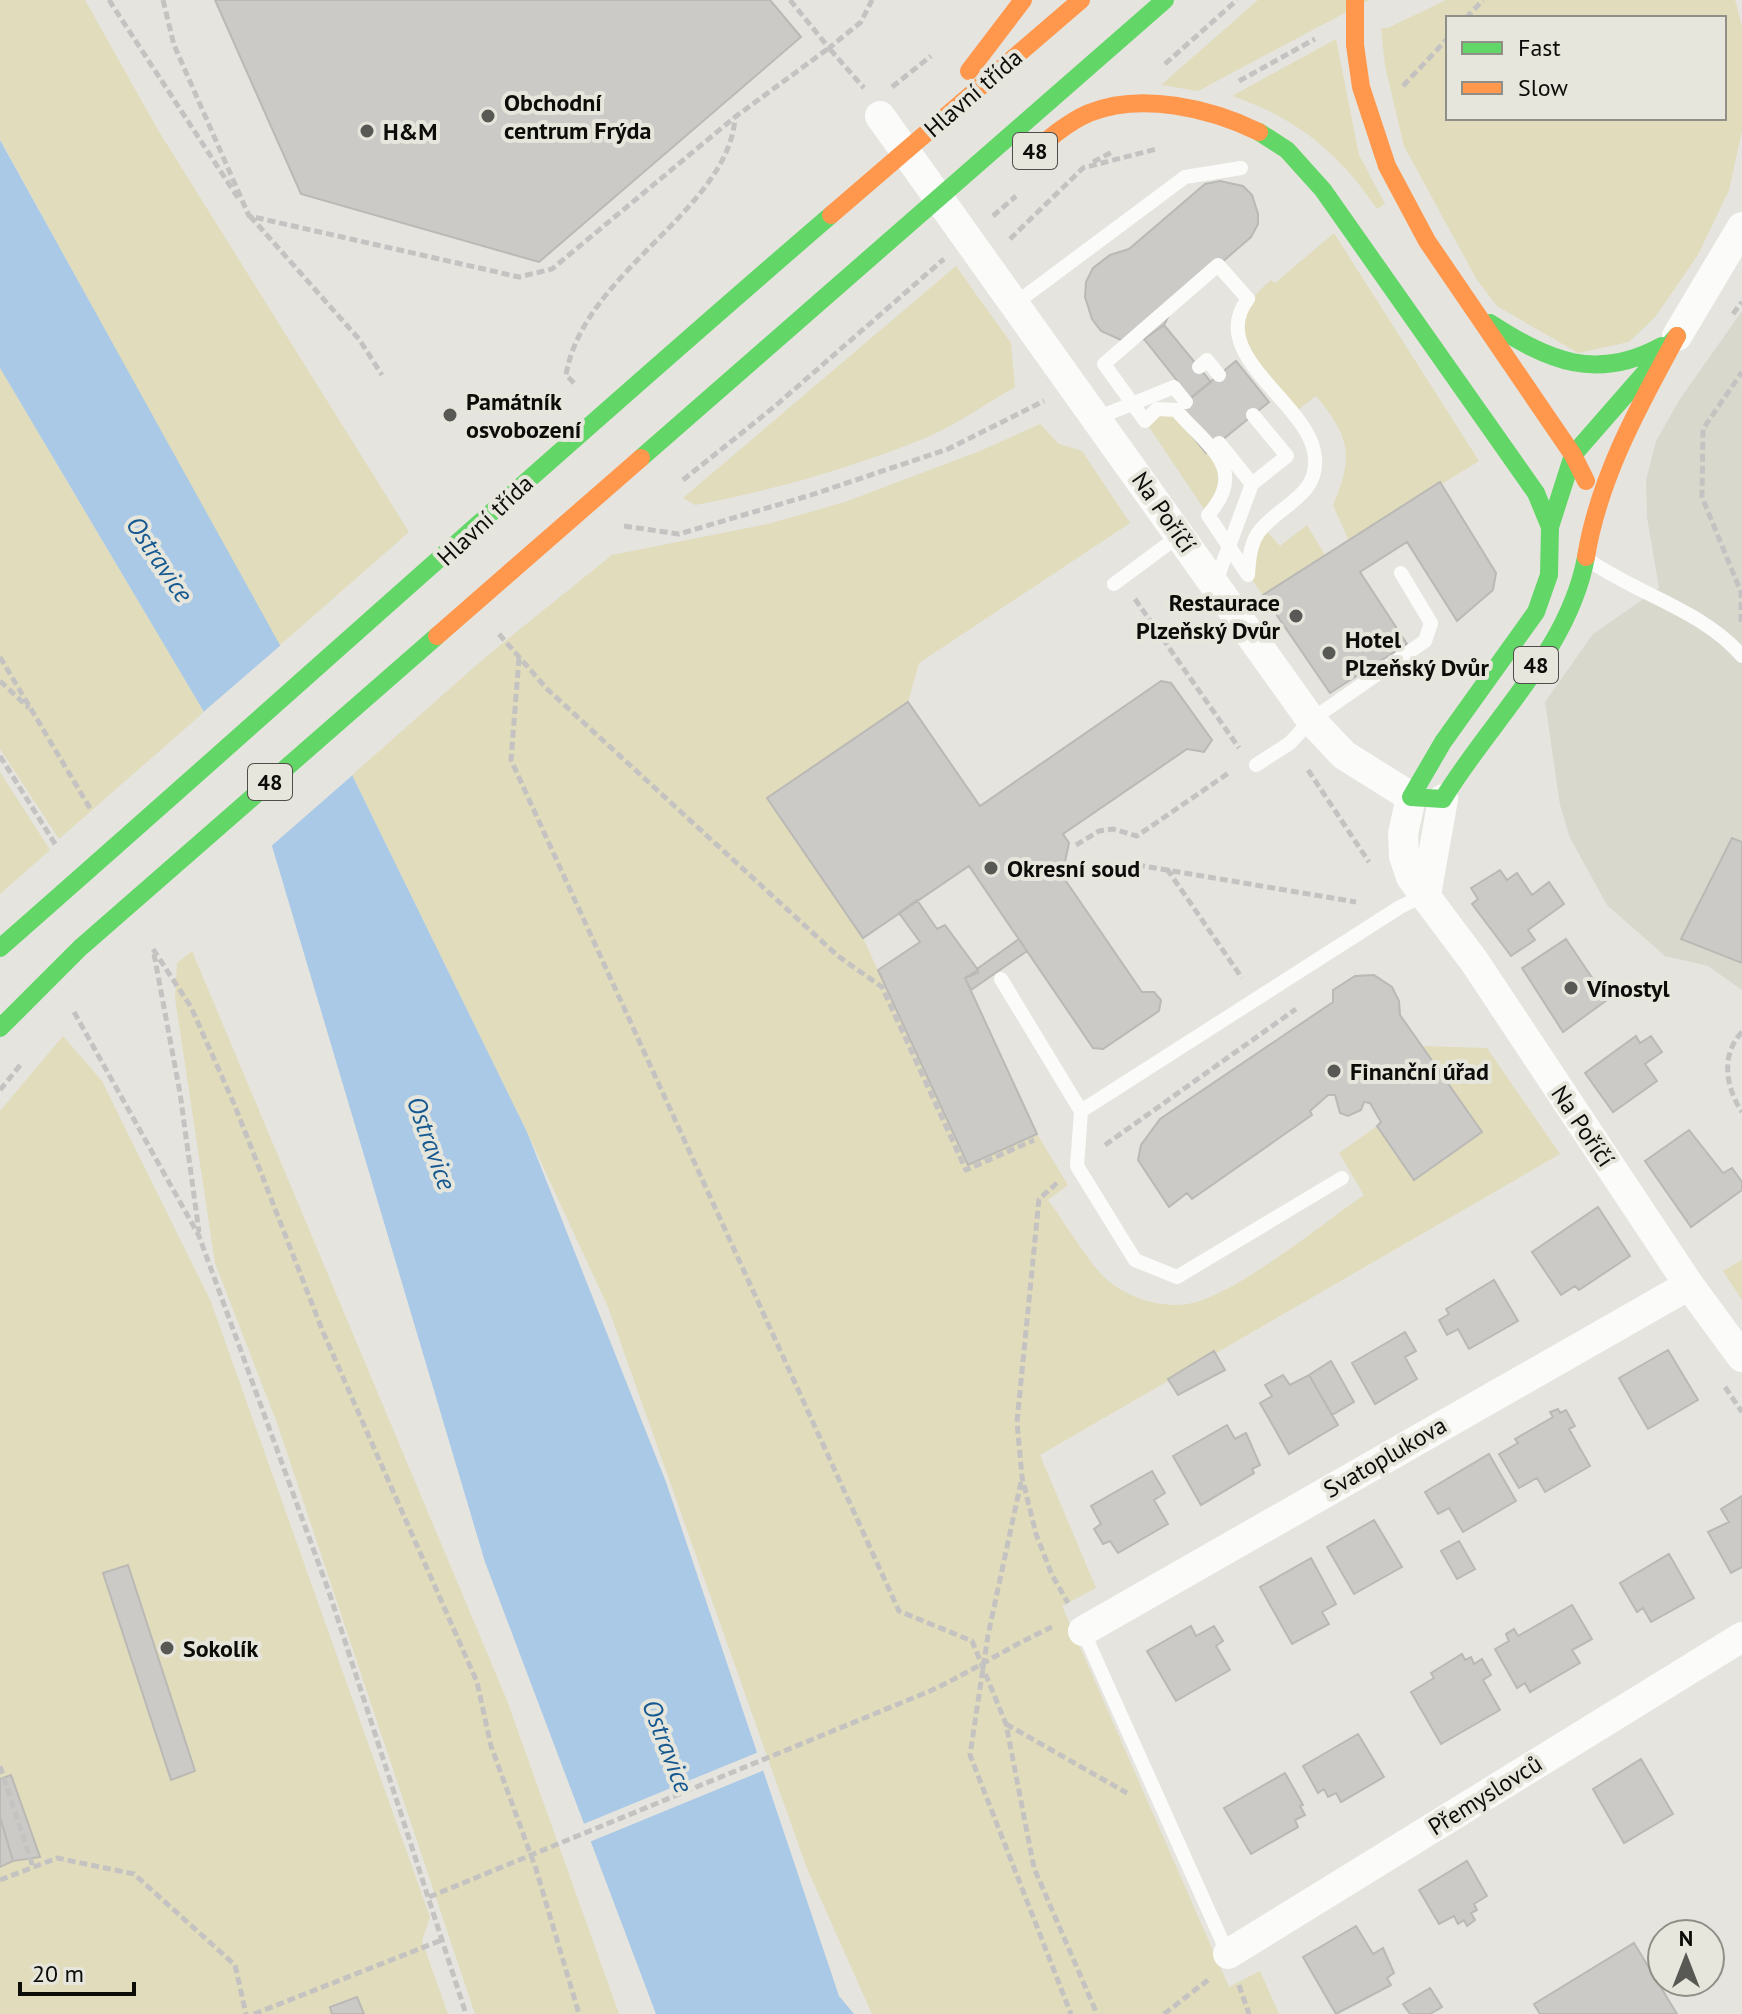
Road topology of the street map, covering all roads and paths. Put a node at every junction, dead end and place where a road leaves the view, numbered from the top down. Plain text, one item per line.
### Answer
1 (109, 0) edge
2 (163, 0) edge
3 (790, 0) edge
4 (872, 0) edge
5 (1023, 0) edge
6 (1081, 0) edge
7 (1165, 0) edge
8 (1355, 0) edge
9 (1483, 0) edge
10 (1468, 16) edge
11 (829, 48) junction
12 (880, 116) joint
13 (735, 117) junction
14 (1018, 165) dead end
15 (1241, 168) dead end
16 (970, 207) dead end
17 (249, 216) junction
18 (1742, 227) edge
19 (934, 239) dead end
20 (1742, 302) edge
21 (1016, 303) junction
22 (1475, 311) junction
23 (1725, 326) dead end
24 (1677, 336) junction
25 (1199, 367) dead end
26 (1742, 372) edge
27 (382, 375) dead end
28 (1219, 375) dead end
29 (1072, 383) junction
30 (580, 388) dead end
31 (1186, 402) dead end
32 (1132, 404) junction
33 (590, 414) junction
34 (1253, 415) dead end
35 (1097, 418) junction
36 (1630, 422) junction
37 (1219, 443) dead end
38 (1502, 445) junction
39 (1573, 455) junction
40 (667, 461) dead end
41 (636, 473) junction
42 (1252, 484) junction
43 (1594, 514) junction
44 (623, 526) dead end
45 (1550, 527) junction
46 (1180, 535) junction
47 (1229, 546) junction
48 (1587, 559) junction
49 (1401, 573) dead end
50 (1117, 582) joint
51 (1215, 585) junction
52 (495, 630) dead end
53 (1742, 655) edge
54 (0, 657) edge
55 (519, 658) junction
56 (0, 681) edge
57 (35, 714) junction
58 (1311, 720) junction
59 (1243, 753) dead end
60 (0, 756) edge
61 (1256, 765) dead end
62 (1230, 772) dead end
63 (1411, 797) junction
64 (1443, 799) junction
65 (91, 810) dead end
66 (1076, 845) dead end
67 (62, 855) dead end
68 (1137, 865) dead end
69 (1166, 868) junction
70 (1426, 895) junction
71 (1364, 896) dead end
72 (0, 948) edge
73 (1242, 978) dead end
74 (1001, 979) dead end
75 (1300, 1005) dead end
76 (71, 1008) dead end
77 (0, 1028) edge
78 (1742, 1032) edge
79 (1081, 1111) junction
80 (1742, 1112) edge
81 (1034, 1140) dead end
82 (1077, 1166) junction
83 (1342, 1178) dead end
84 (199, 1236) junction
85 (1689, 1285) junction
86 (1742, 1357) edge
87 (1022, 1477) junction
88 (1072, 1620) junction
89 (1742, 1637) edge
90 (983, 1666) junction
91 (1006, 1724) junction
92 (0, 1766) edge
93 (1163, 1814) junction
94 (33, 1867) junction
95 (0, 1880) edge
96 (429, 1897) junction
97 (442, 1940) junction
98 (1228, 1954) junction
99 (246, 2014) edge
100 (254, 2014) edge
101 (466, 2014) edge
102 (579, 2014) edge
103 (1071, 2014) edge
104 (1097, 2014) edge
105 (1164, 2014) edge

1 - 17 path
2 - 17 path
3 - 11 path
4 - 11 path
5 - 33 main road, 48
6 - 33 main road, Hlavní třída / 48
7 - 41 main road, 48
8 - 22 main road, 48
9 - 10 path
11 - 12 path
11 - 13 path
12 - 21 street, Na Poříčí
13 - 17 path
13 - 30 path
14 - 38 main road, 48
15 - 21 lane
16 - 19 main road
17 - 27 path
18 - 24 street
20 - 23 path
21 - 29 street, Na Poříčí
22 - 24 main road, 48
22 - 39 main road, 48
24 - 36 main road, 48
24 - 39 main road
25 - 28 lane
26 - 53 path
29 - 35 street, Na Poříčí
29 - 44 path
31 - 32 lane
32 - 35 lane
32 - 47 lane
32 - 47 lane
33 - 72 main road, Hlavní třída / 48
34 - 42 lane
35 - 46 street, Na Poříčí
36 - 39 main road
36 - 43 main road, 48
37 - 42 lane
38 - 39 main road
38 - 45 main road, 48
39 - 43 main road, 48
39 - 45 main road
40 - 41 main road, 48
41 - 77 main road, 48
42 - 47 lane
43 - 48 main road, 48
45 - 48 lane
45 - 63 main road, 48
46 - 50 lane
46 - 51 street, Na Poříčí
47 - 51 lane
48 - 53 lane
48 - 64 main road, 48
49 - 58 lane
50 - 59 path
51 - 58 street, Na Poříčí
52 - 55 path
54 - 57 path
55 - 81 path
55 - 90 path
56 - 57 path
57 - 65 path
58 - 61 lane
58 - 63 street, Na Poříčí
60 - 67 path
62 - 66 path
63 - 64 main road
63 - 70 street, Na Poříčí
64 - 70 street
68 - 69 path
69 - 71 path
69 - 73 path
70 - 79 lane
70 - 85 street, Na Poříčí
74 - 79 lane
75 - 82 path
76 - 84 path
78 - 80 path
79 - 82 lane
82 - 83 lane
82 - 87 path
84 - 96 path
84 - 102 path
85 - 86 street, Na Poříčí
85 - 88 street, Svatoplukova
87 - 88 path
87 - 90 path
88 - 90 path
88 - 93 lane
89 - 98 street, Přemyslovců
90 - 91 path
90 - 96 path
90 - 103 path
91 - 93 path
91 - 104 path
92 - 94 path
93 - 98 lane
94 - 95 path
94 - 99 path
96 - 97 path
97 - 100 path
97 - 101 path
98 - 105 path

